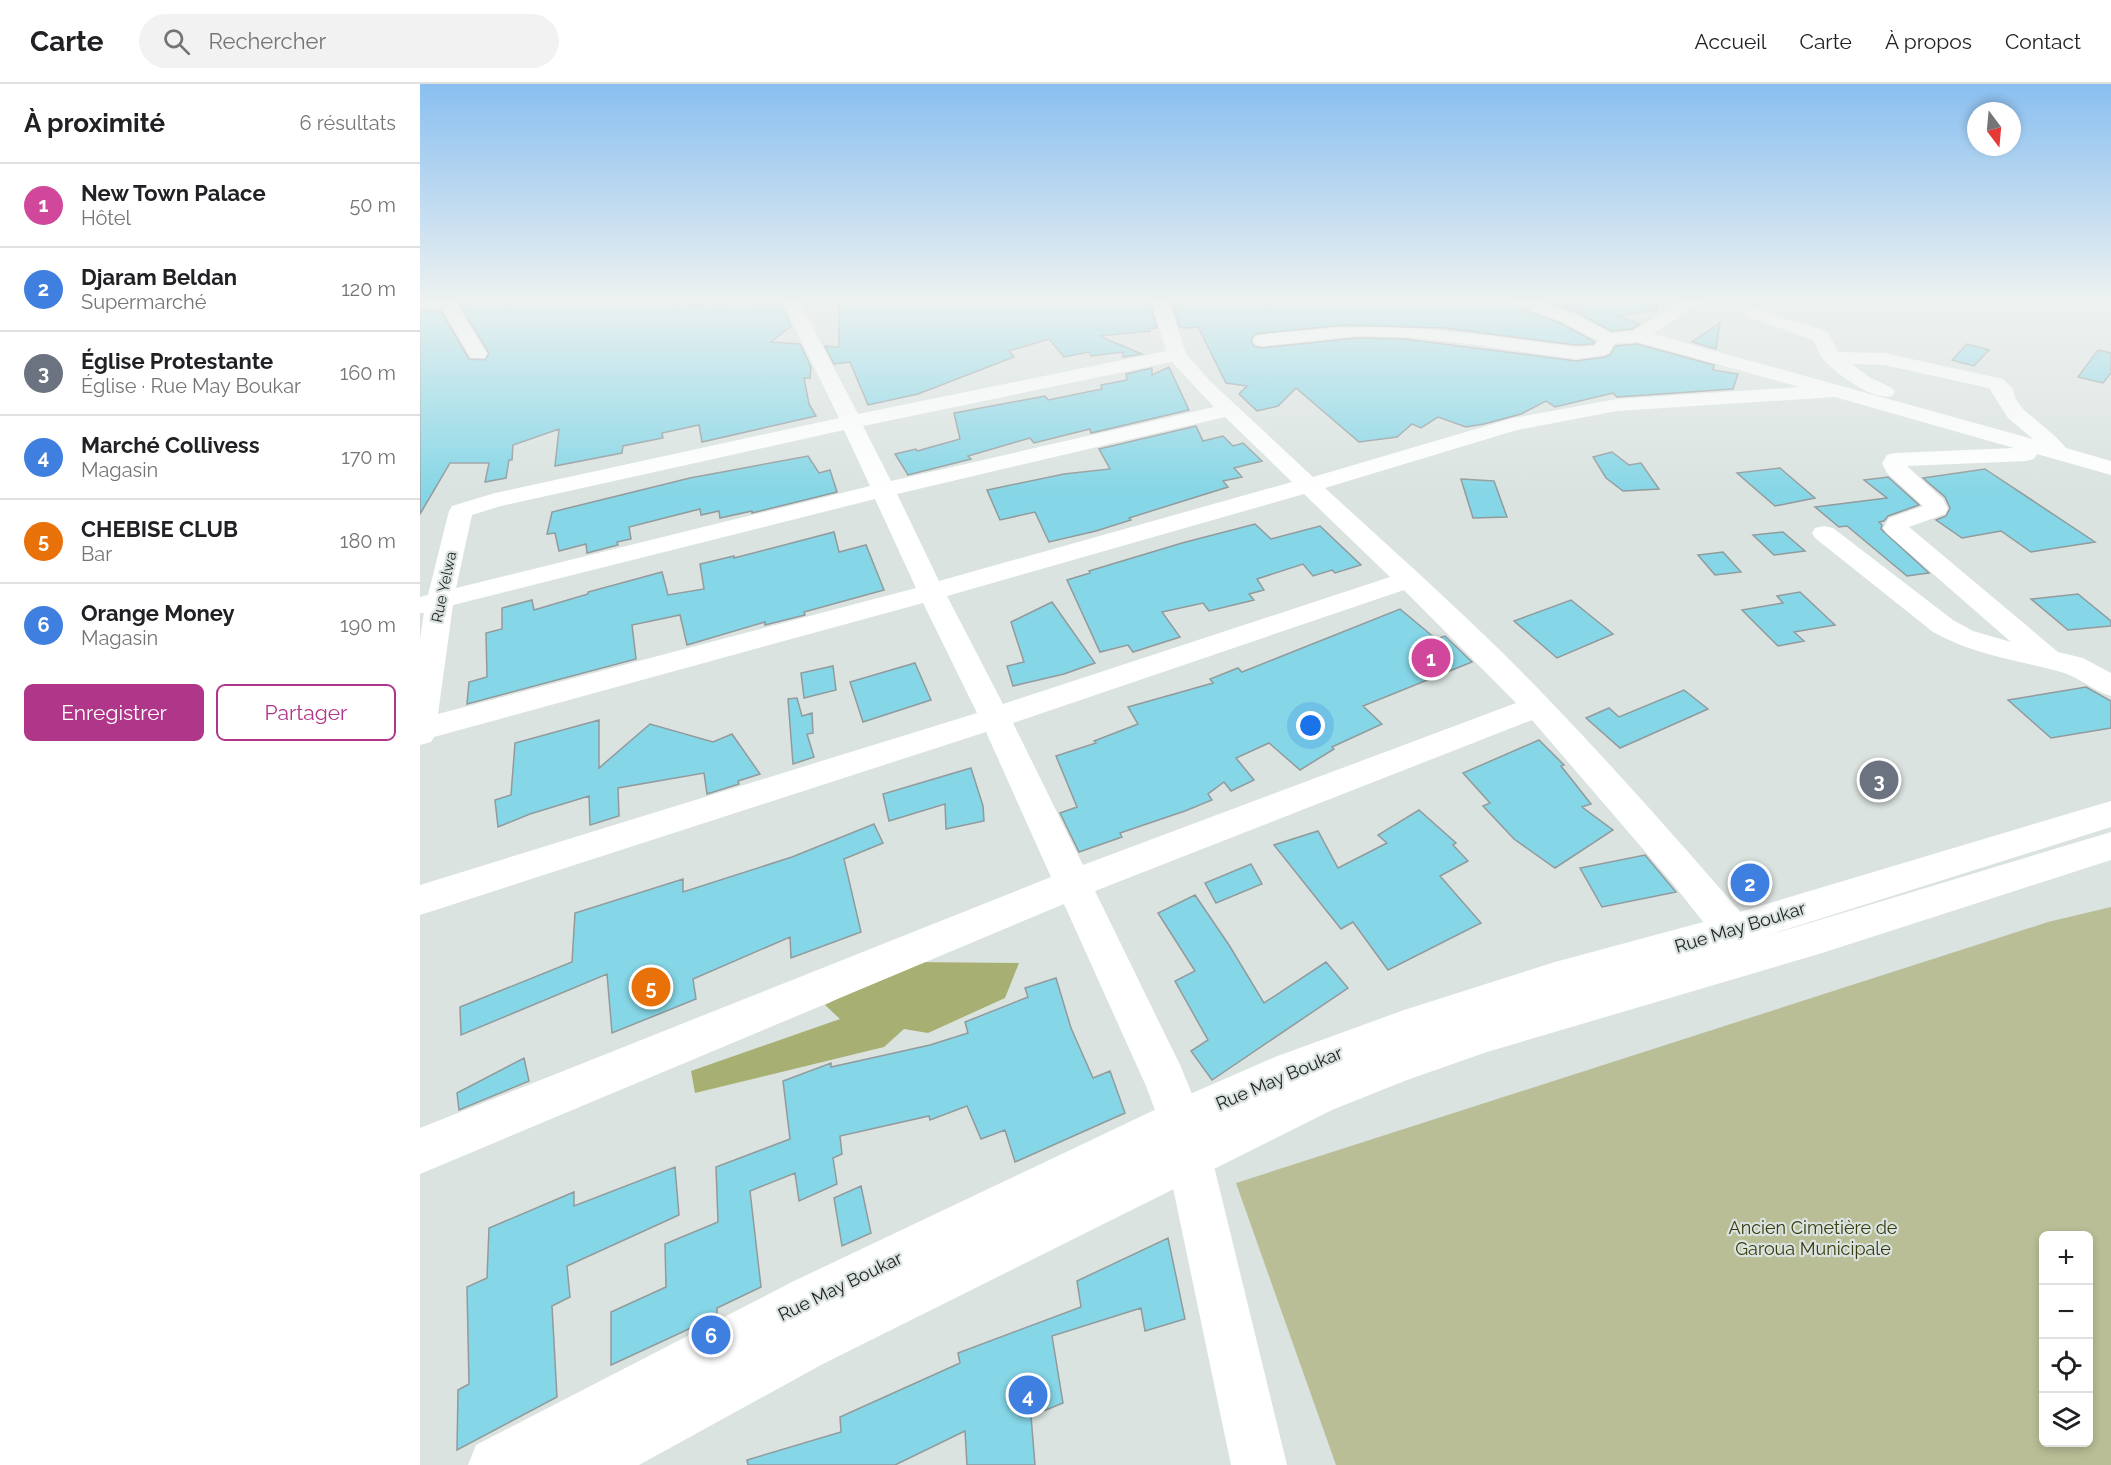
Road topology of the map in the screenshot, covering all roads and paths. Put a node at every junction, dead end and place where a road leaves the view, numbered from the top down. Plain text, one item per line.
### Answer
1 (821, 363) edge
2 (1136, 363) edge
3 (1185, 363) edge
4 (1738, 363) edge
5 (1839, 363) edge
6 (1905, 363) edge
7 (1838, 391) junction
8 (1228, 410) junction
9 (851, 422) junction
10 (2053, 446) junction
11 (2111, 468) edge
12 (1308, 485) junction
13 (884, 490) junction
14 (1824, 533) dead end
15 (1409, 579) junction
16 (931, 592) junction
17 (430, 603) edge
18 (2049, 660) junction
19 (2111, 686) edge
20 (1537, 706) junction
21 (995, 718) junction
22 (421, 722) edge
23 (2111, 814) edge
24 (2111, 846) edge
25 (1074, 884) junction
26 (420, 900) edge
27 (1744, 943) junction
28 (1185, 1139) junction
29 (420, 1151) edge
30 (496, 1465) edge
31 (583, 1465) edge
32 (1259, 1465) edge

1 - 9 street
2 - 9 street
3 - 8 street
4 - 7 street
5 - 10 street
6 - 10 street
7 - 10 street
7 - 12 street
8 - 12 street
8 - 13 street
9 - 13 street
9 - 17 street, Rue Yelwa
10 - 11 street
10 - 18 street
12 - 15 street
12 - 16 street
13 - 16 street
13 - 17 street
14 - 18 street
15 - 20 street
15 - 21 street
16 - 21 street
16 - 22 street
17 - 22 street, Rue Yelwa
18 - 19 street
20 - 25 street
20 - 27 street
21 - 25 street
21 - 26 street
23 - 27 street, Rue May Boukar
24 - 27 street, Rue May Boukar
25 - 28 street
25 - 29 street
27 - 28 street, Rue May Boukar
28 - 30 street, Rue May Boukar
28 - 31 street, Rue May Boukar
28 - 32 street

